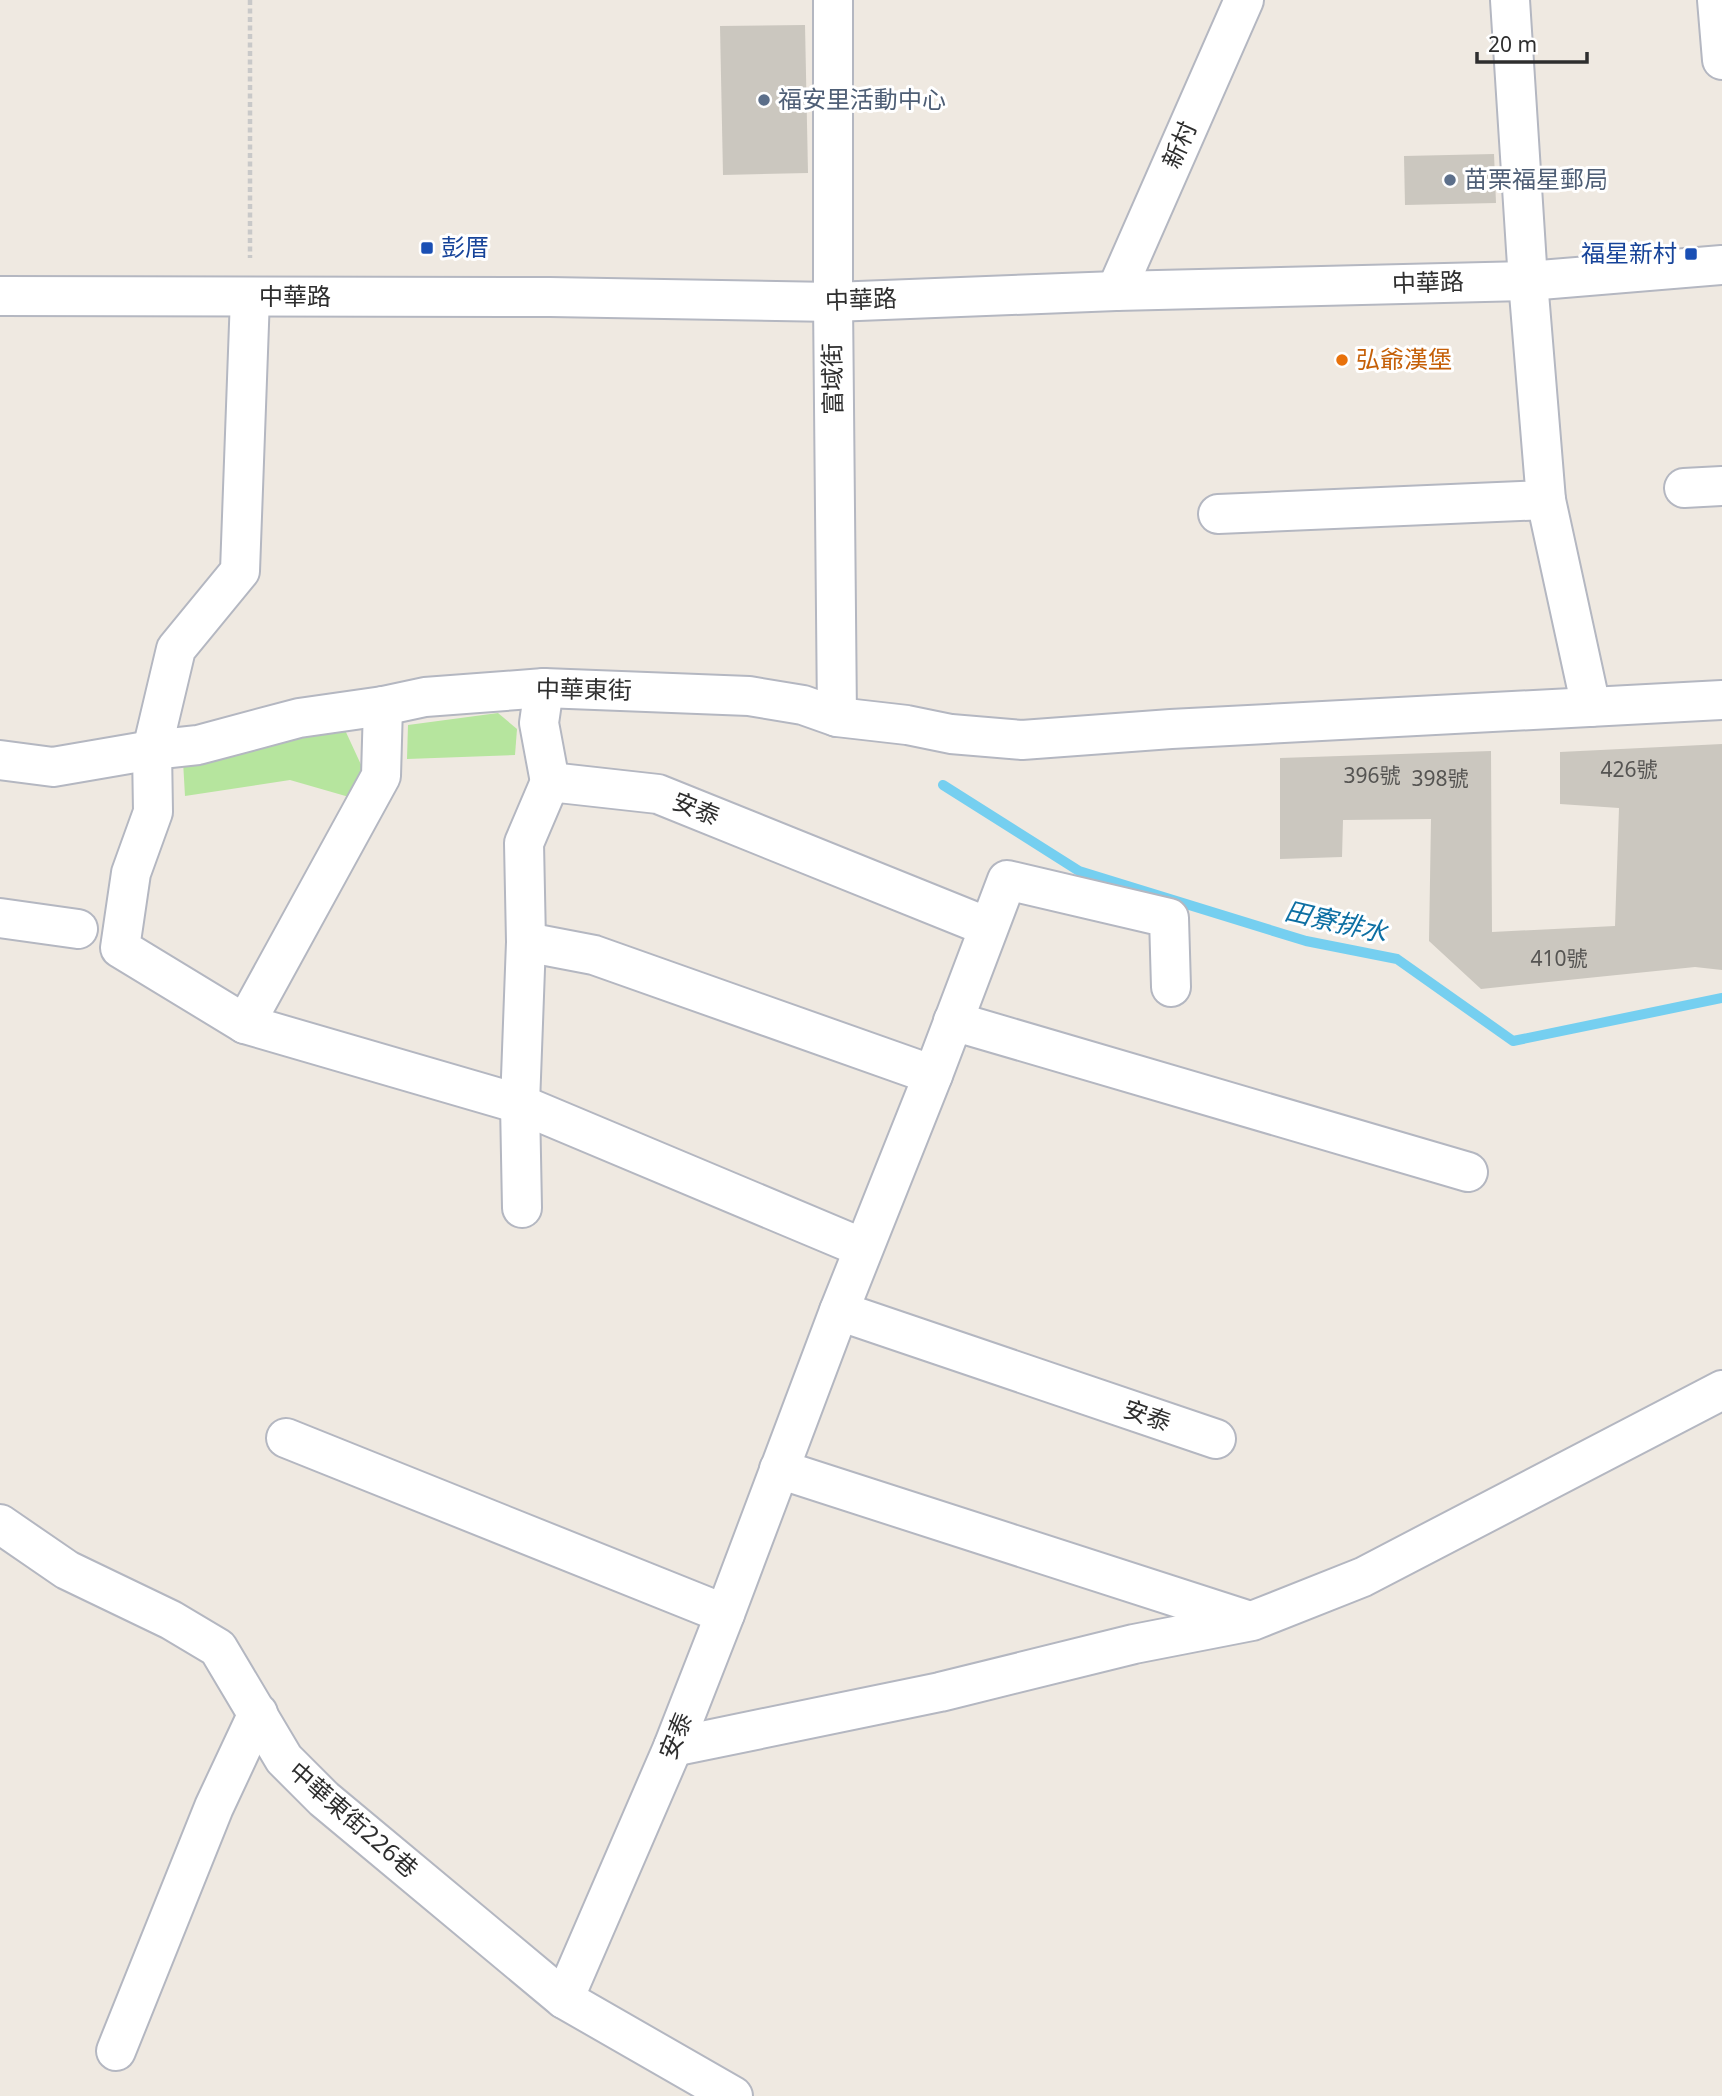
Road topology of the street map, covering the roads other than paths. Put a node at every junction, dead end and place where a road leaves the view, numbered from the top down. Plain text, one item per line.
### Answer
1 (833, 0) edge
2 (1244, 0) edge
3 (1510, 0) edge
4 (1717, 0) edge
5 (1722, 60) edge
6 (1722, 265) edge
7 (1528, 281) junction
8 (1116, 291) junction
9 (0, 296) edge
10 (250, 297) junction
11 (833, 302) junction
12 (1722, 486) edge
13 (1684, 488) dead end
14 (1546, 500) junction
15 (1218, 514) dead end
16 (544, 688) junction
17 (1722, 700) edge
18 (383, 706) junction
19 (1591, 707) junction
20 (837, 717) junction
21 (152, 750) junction
22 (0, 760) edge
23 (550, 782) junction
24 (0, 918) edge
25 (988, 927) junction
26 (78, 929) dead end
27 (526, 942) junction
28 (1171, 987) dead end
29 (953, 1021) junction
30 (245, 1024) junction
31 (933, 1075) junction
32 (520, 1104) junction
33 (1468, 1172) dead end
34 (522, 1208) dead end
35 (863, 1248) junction
36 (839, 1311) junction
37 (1722, 1390) edge
38 (286, 1438) dead end
39 (1216, 1439) dead end
40 (779, 1469) junction
41 (0, 1524) edge
42 (726, 1614) junction
43 (1252, 1621) junction
44 (258, 1713) junction
45 (673, 1747) junction
46 (564, 2000) junction
47 (116, 2051) dead end
48 (733, 2096) edge

1 - 11 street, 富域街
2 - 8 street, 新村
3 - 7 street
4 - 5 street
6 - 7 street, 中華路
7 - 8 street, 中華路
7 - 14 street
8 - 11 street, 中華路
9 - 10 street, 中華路
10 - 11 street, 中華路
10 - 21 street
11 - 20 street, 富域街
12 - 13 street
14 - 15 street
14 - 19 street
16 - 18 street, 中華東街
16 - 20 street, 中華東街
16 - 23 street
17 - 19 street, 中華東街
18 - 21 street, 中華東街
18 - 30 street
19 - 20 street, 中華東街
21 - 22 street, 中華東街
21 - 30 street
23 - 25 street, 安泰
23 - 27 street
24 - 26 street
25 - 28 street, 安泰
25 - 29 street, 安泰
27 - 31 street
27 - 32 street
29 - 31 street, 安泰
29 - 33 street
30 - 32 street
31 - 35 street, 安泰
32 - 34 street
32 - 35 street
35 - 36 street, 安泰
36 - 39 street, 安泰
36 - 40 street, 安泰
37 - 43 street
38 - 42 street
40 - 42 street, 安泰
40 - 43 street
41 - 44 street, 中華東街226巷
42 - 45 street, 安泰
43 - 45 street
44 - 46 street, 中華東街226巷
44 - 47 street
45 - 46 street, 安泰
46 - 48 street, 中華東街226巷

